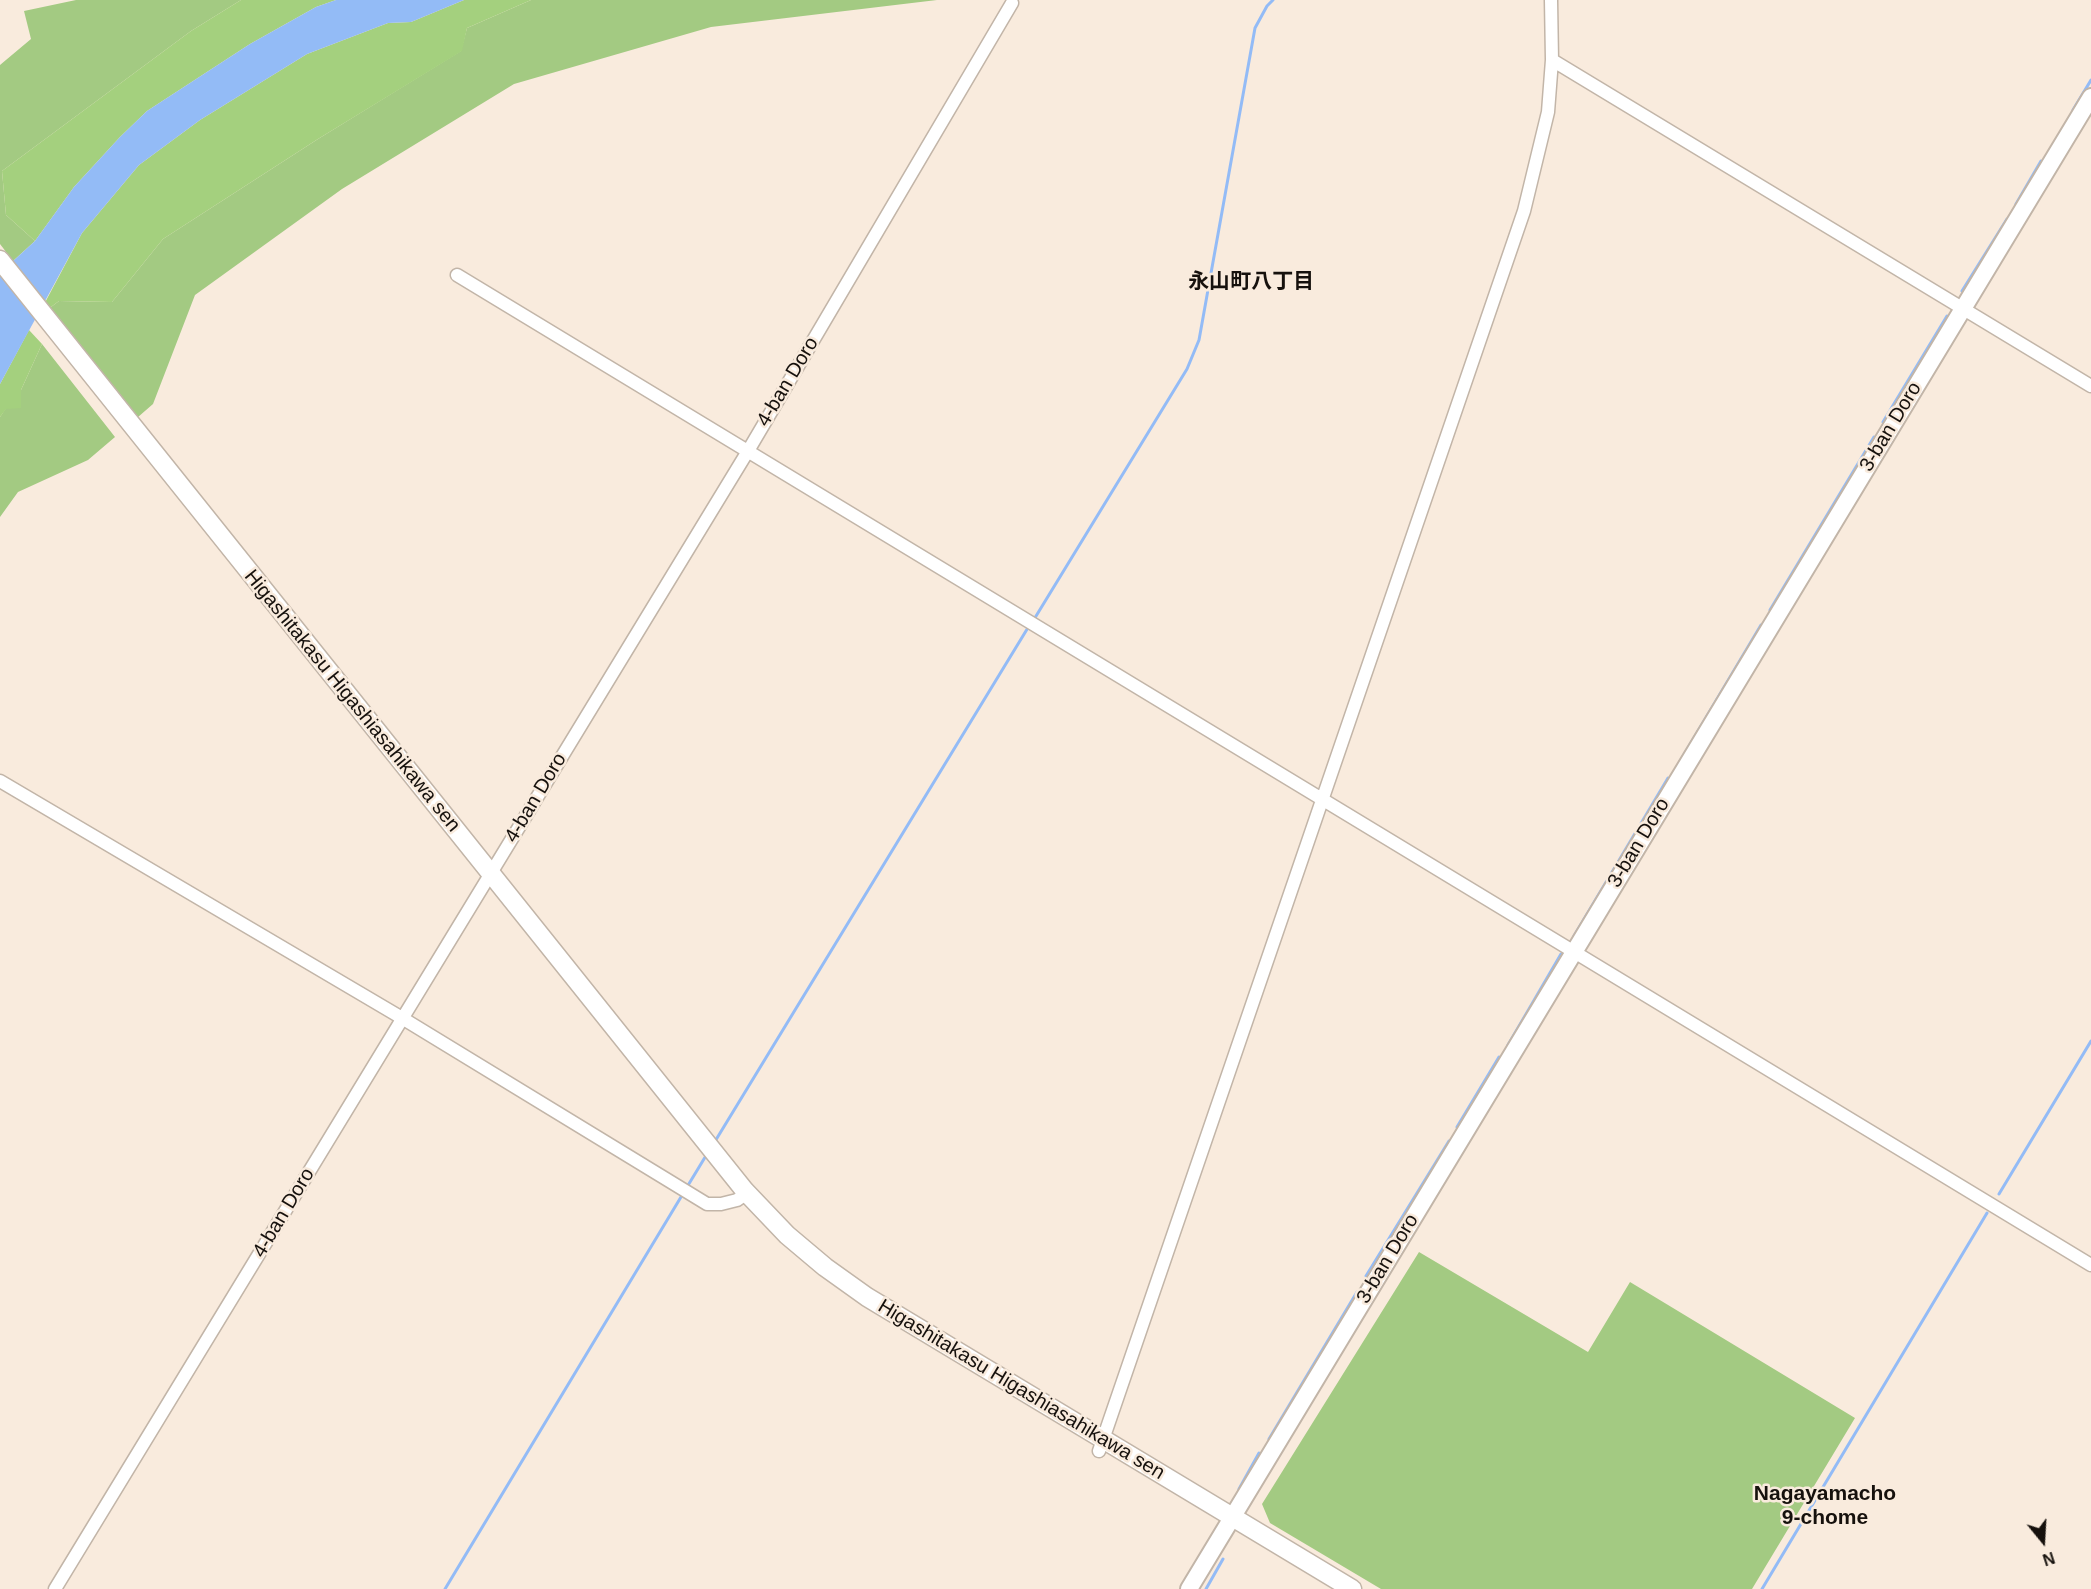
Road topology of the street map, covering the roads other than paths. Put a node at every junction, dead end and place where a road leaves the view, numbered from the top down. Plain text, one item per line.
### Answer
1 (1551, 0) edge
2 (1012, 3) dead end
3 (1552, 60) junction
4 (2091, 97) edge
5 (0, 260) edge
6 (457, 275) dead end
7 (0, 280) edge
8 (1963, 308) junction
9 (83, 371) junction
10 (2091, 386) edge
11 (748, 451) junction
12 (0, 781) edge
13 (1322, 800) junction
14 (487, 878) junction
15 (1574, 951) junction
16 (402, 1018) junction
17 (742, 1196) junction
18 (2091, 1265) edge
19 (1101, 1445) junction
20 (1229, 1522) junction
21 (55, 1589) edge
22 (1189, 1589) edge
23 (1328, 1589) edge
24 (1352, 1589) edge

1 - 3 street
2 - 11 street, 4-ban Doro
3 - 8 street
3 - 13 street
4 - 8 street, 3-ban Doro
5 - 9 main road, Higashitakasu Higashiasahikawa sen
6 - 11 street
7 - 9 main road, Higashitakasu Higashiasahikawa sen
8 - 10 street
8 - 15 street, 3-ban Doro
9 - 14 main road, Higashitakasu Higashiasahikawa sen
11 - 13 street
11 - 14 street, 4-ban Doro
12 - 16 street
13 - 15 street
13 - 19 street
14 - 16 street, 4-ban Doro
14 - 17 main road, Higashitakasu Higashiasahikawa sen
15 - 18 street
15 - 20 street, 3-ban Doro
16 - 17 street
16 - 21 street, 4-ban Doro
17 - 19 main road, Higashitakasu Higashiasahikawa sen
19 - 20 main road, Higashitakasu Higashiasahikawa sen
20 - 22 street, 3-ban Doro
20 - 23 main road, Higashitakasu Higashiasahikawa sen
20 - 24 main road, Higashitakasu Higashiasahikawa sen

